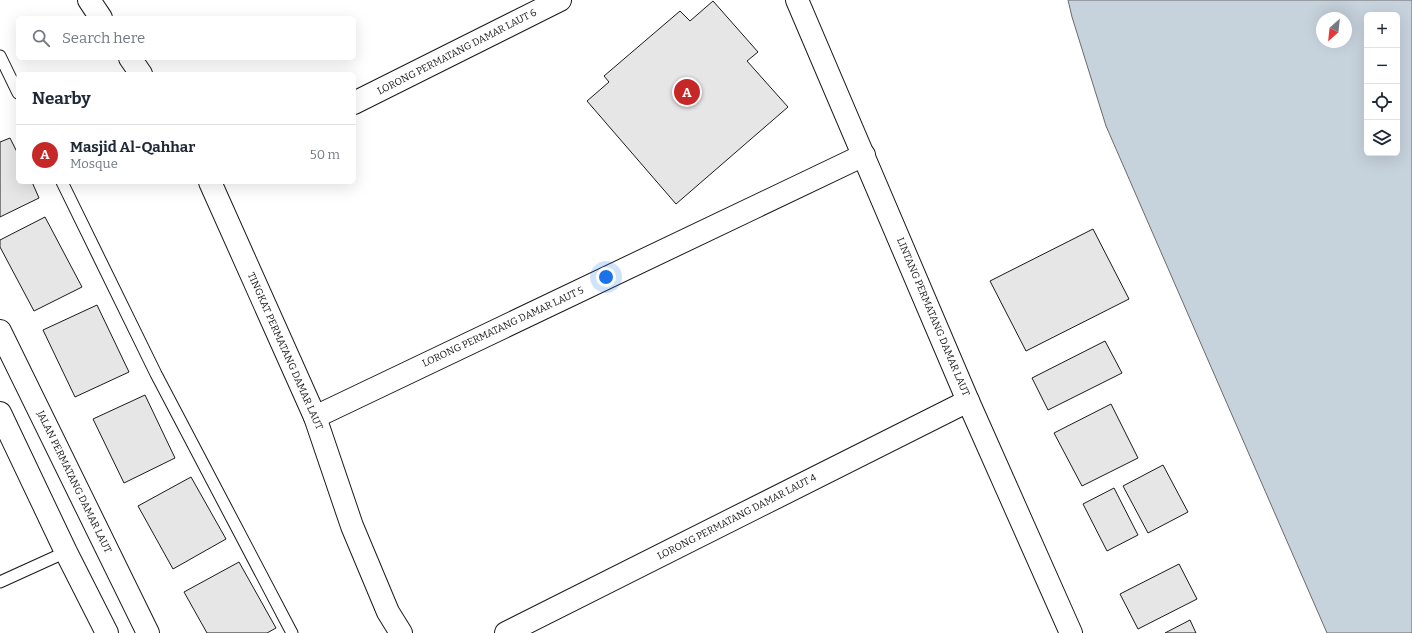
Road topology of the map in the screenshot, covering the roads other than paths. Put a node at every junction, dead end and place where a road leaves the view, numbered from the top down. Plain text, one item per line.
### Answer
1 (89, 0) edge
2 (560, 0) edge
3 (797, 0) edge
4 (101, 16) edge
5 (0, 56) edge
6 (131, 60) edge
7 (140, 72) edge
8 (16, 89) edge
9 (356, 102) edge
10 (864, 155) junction
11 (63, 184) edge
12 (211, 184) edge
13 (0, 331) edge
14 (968, 400) junction
15 (0, 413) edge
16 (315, 417) junction
17 (66, 552) junction
18 (0, 582) edge
19 (107, 633) edge
20 (148, 633) edge
21 (292, 633) edge
22 (401, 633) edge
23 (506, 633) edge
24 (1071, 633) edge

1 - 4 main road
2 - 9 main road, LORONG PERMATANG DAMAR LAUT 6
3 - 10 main road, LINTANG PERMATANG DAMAR LAUT
5 - 8 lane
6 - 7 main road
10 - 14 main road, LINTANG PERMATANG DAMAR LAUT
10 - 16 main road, LORONG PERMATANG DAMAR LAUT 5
11 - 21 lane
12 - 16 main road, TINGKAT PERMATANG DAMAR LAUT
13 - 20 main road, JALAN PERMATANG DAMAR LAUT
14 - 23 main road, LORONG PERMATANG DAMAR LAUT 4
14 - 24 main road, LINTANG PERMATANG DAMAR LAUT
15 - 17 main road
16 - 22 main road, TINGKAT PERMATANG DAMAR LAUT
17 - 18 lane
17 - 19 main road

